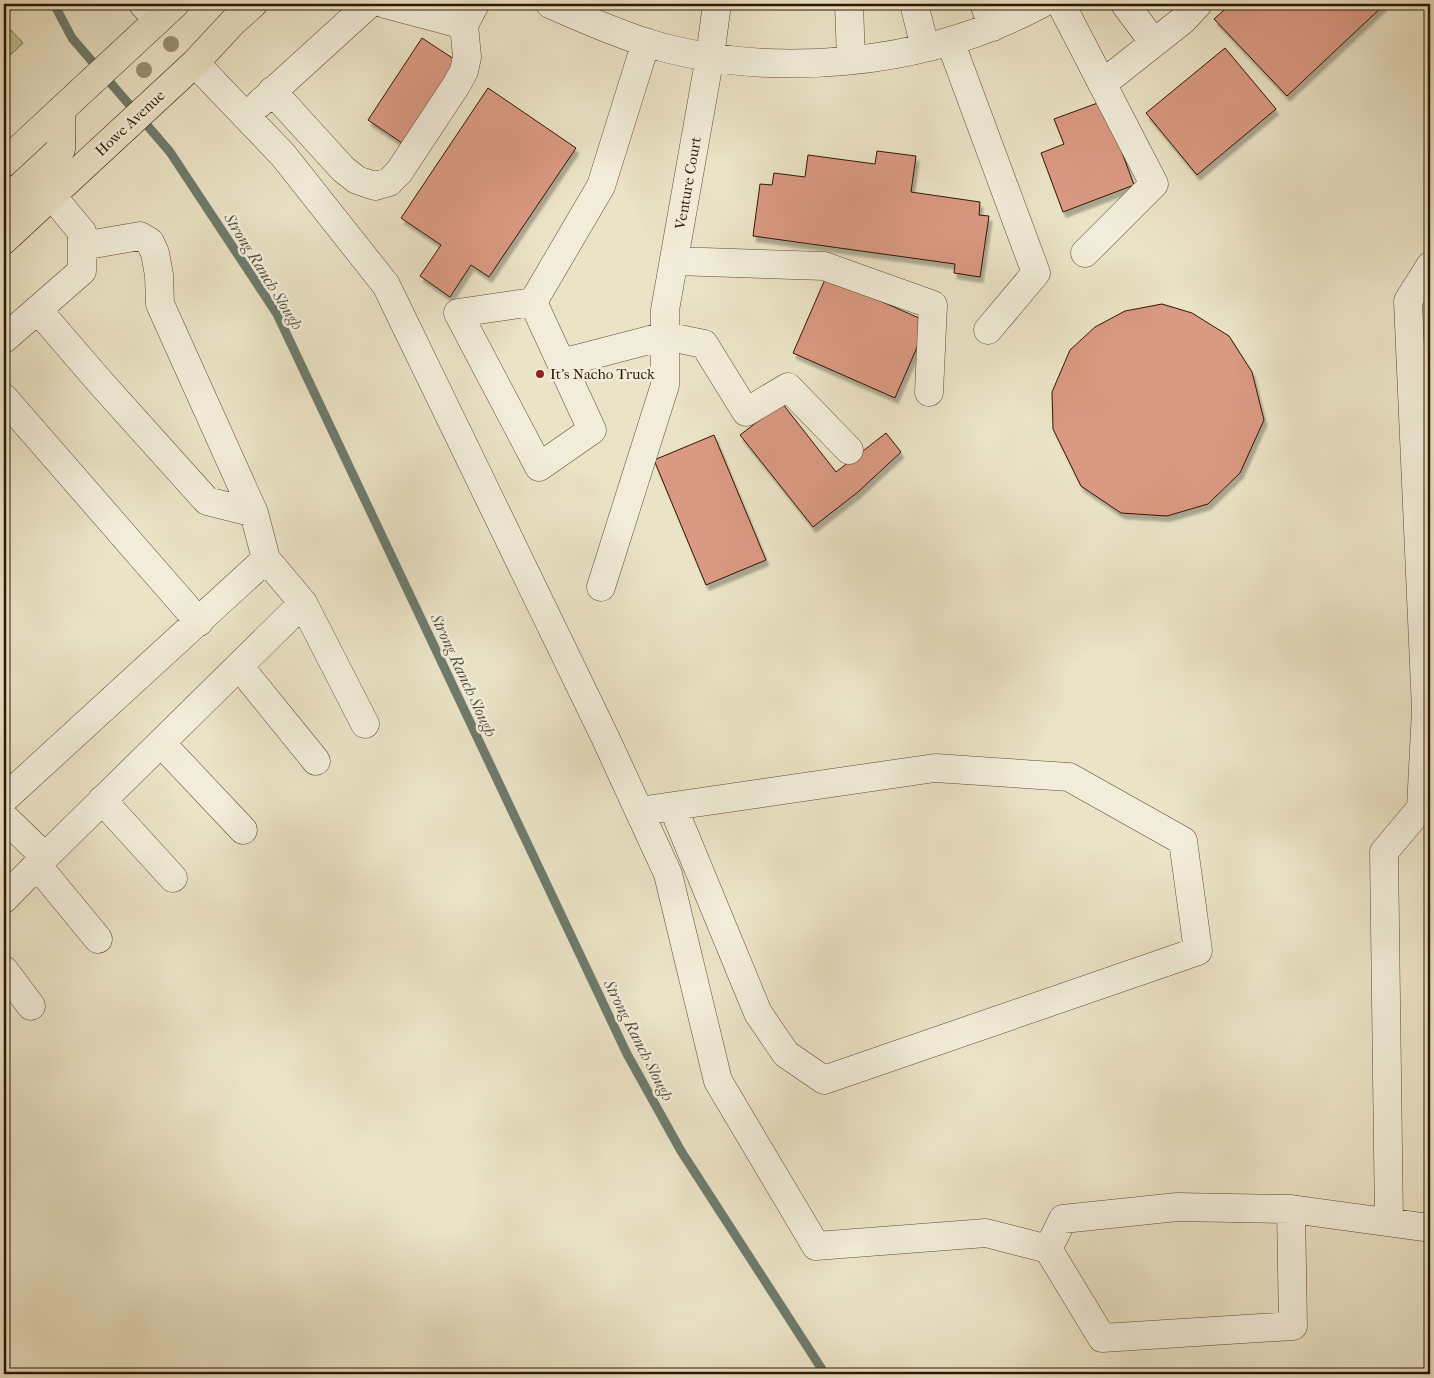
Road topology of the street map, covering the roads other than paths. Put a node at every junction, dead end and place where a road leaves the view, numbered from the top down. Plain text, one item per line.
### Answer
1 (253, 4) edge
2 (369, 4) edge
3 (385, 4) edge
4 (550, 4) edge
5 (717, 4) edge
6 (849, 4) edge
7 (914, 4) edge
8 (1045, 4) edge
9 (1125, 4) edge
10 (1198, 4) edge
11 (158, 9) edge
12 (470, 14) edge
13 (988, 15) edge
14 (646, 42) junction
15 (1154, 43) junction
16 (937, 44) junction
17 (710, 56) junction
18 (852, 60) junction
19 (195, 63) junction
20 (1102, 84) junction
21 (272, 91) junction
22 (61, 110) junction
23 (245, 117) junction
24 (4, 163) edge
25 (52, 196) junction
26 (4, 202) edge
27 (4, 240) edge
28 (82, 246) junction
29 (1086, 253) dead end
30 (674, 261) junction
31 (1430, 266) edge
32 (533, 302) junction
33 (38, 310) junction
34 (665, 323) junction
35 (988, 330) dead end
36 (4, 340) edge
37 (561, 363) junction
38 (930, 392) dead end
39 (4, 398) edge
40 (848, 450) dead end
41 (254, 513) junction
42 (266, 559) junction
43 (602, 588) dead end
44 (303, 603) junction
45 (199, 622) junction
46 (239, 666) junction
47 (365, 724) dead end
48 (161, 743) junction
49 (316, 762) dead end
50 (4, 799) edge
51 (102, 800) junction
52 (673, 806) junction
53 (639, 811) junction
54 (4, 817) edge
55 (243, 830) dead end
56 (41, 861) junction
57 (174, 878) dead end
58 (4, 900) edge
59 (98, 939) dead end
60 (4, 970) edge
61 (30, 1006) dead end
62 (1291, 1209) junction
63 (1389, 1222) junction
64 (1430, 1228) edge
65 (1048, 1249) junction

1 - 19 main road, Howe Avenue
2 - 21 street
3 - 12 street
4 - 14 street
5 - 17 street, Venture Court
6 - 18 street
7 - 16 street
8 - 13 street
8 - 20 street
9 - 15 street
10 - 15 street
11 - 22 main road
12 - 21 street
13 - 16 street
14 - 17 street
14 - 32 street
15 - 20 street
16 - 18 street
16 - 35 street
17 - 18 street
17 - 30 street, Venture Court
19 - 23 street
19 - 25 main road, Howe Avenue
20 - 29 street
21 - 23 street
22 - 24 main road
22 - 26 main road
23 - 53 street
25 - 27 main road, Howe Avenue
25 - 28 street
28 - 33 street
28 - 41 street
30 - 34 street, Venture Court
30 - 38 street
31 - 63 street
32 - 37 street
32 - 37 street
33 - 36 street
33 - 41 street
34 - 37 street
34 - 40 street
34 - 43 street, Venture Court
39 - 45 street
41 - 42 street
42 - 44 street
42 - 45 street
44 - 46 street
44 - 47 street
45 - 50 street
46 - 48 street
46 - 49 street
48 - 51 street
48 - 55 street
51 - 56 street
51 - 57 street
52 - 52 street
52 - 53 street
53 - 65 street
54 - 56 street
56 - 58 street
56 - 59 street
60 - 61 street
62 - 63 street
62 - 65 street
62 - 65 street
63 - 64 street

